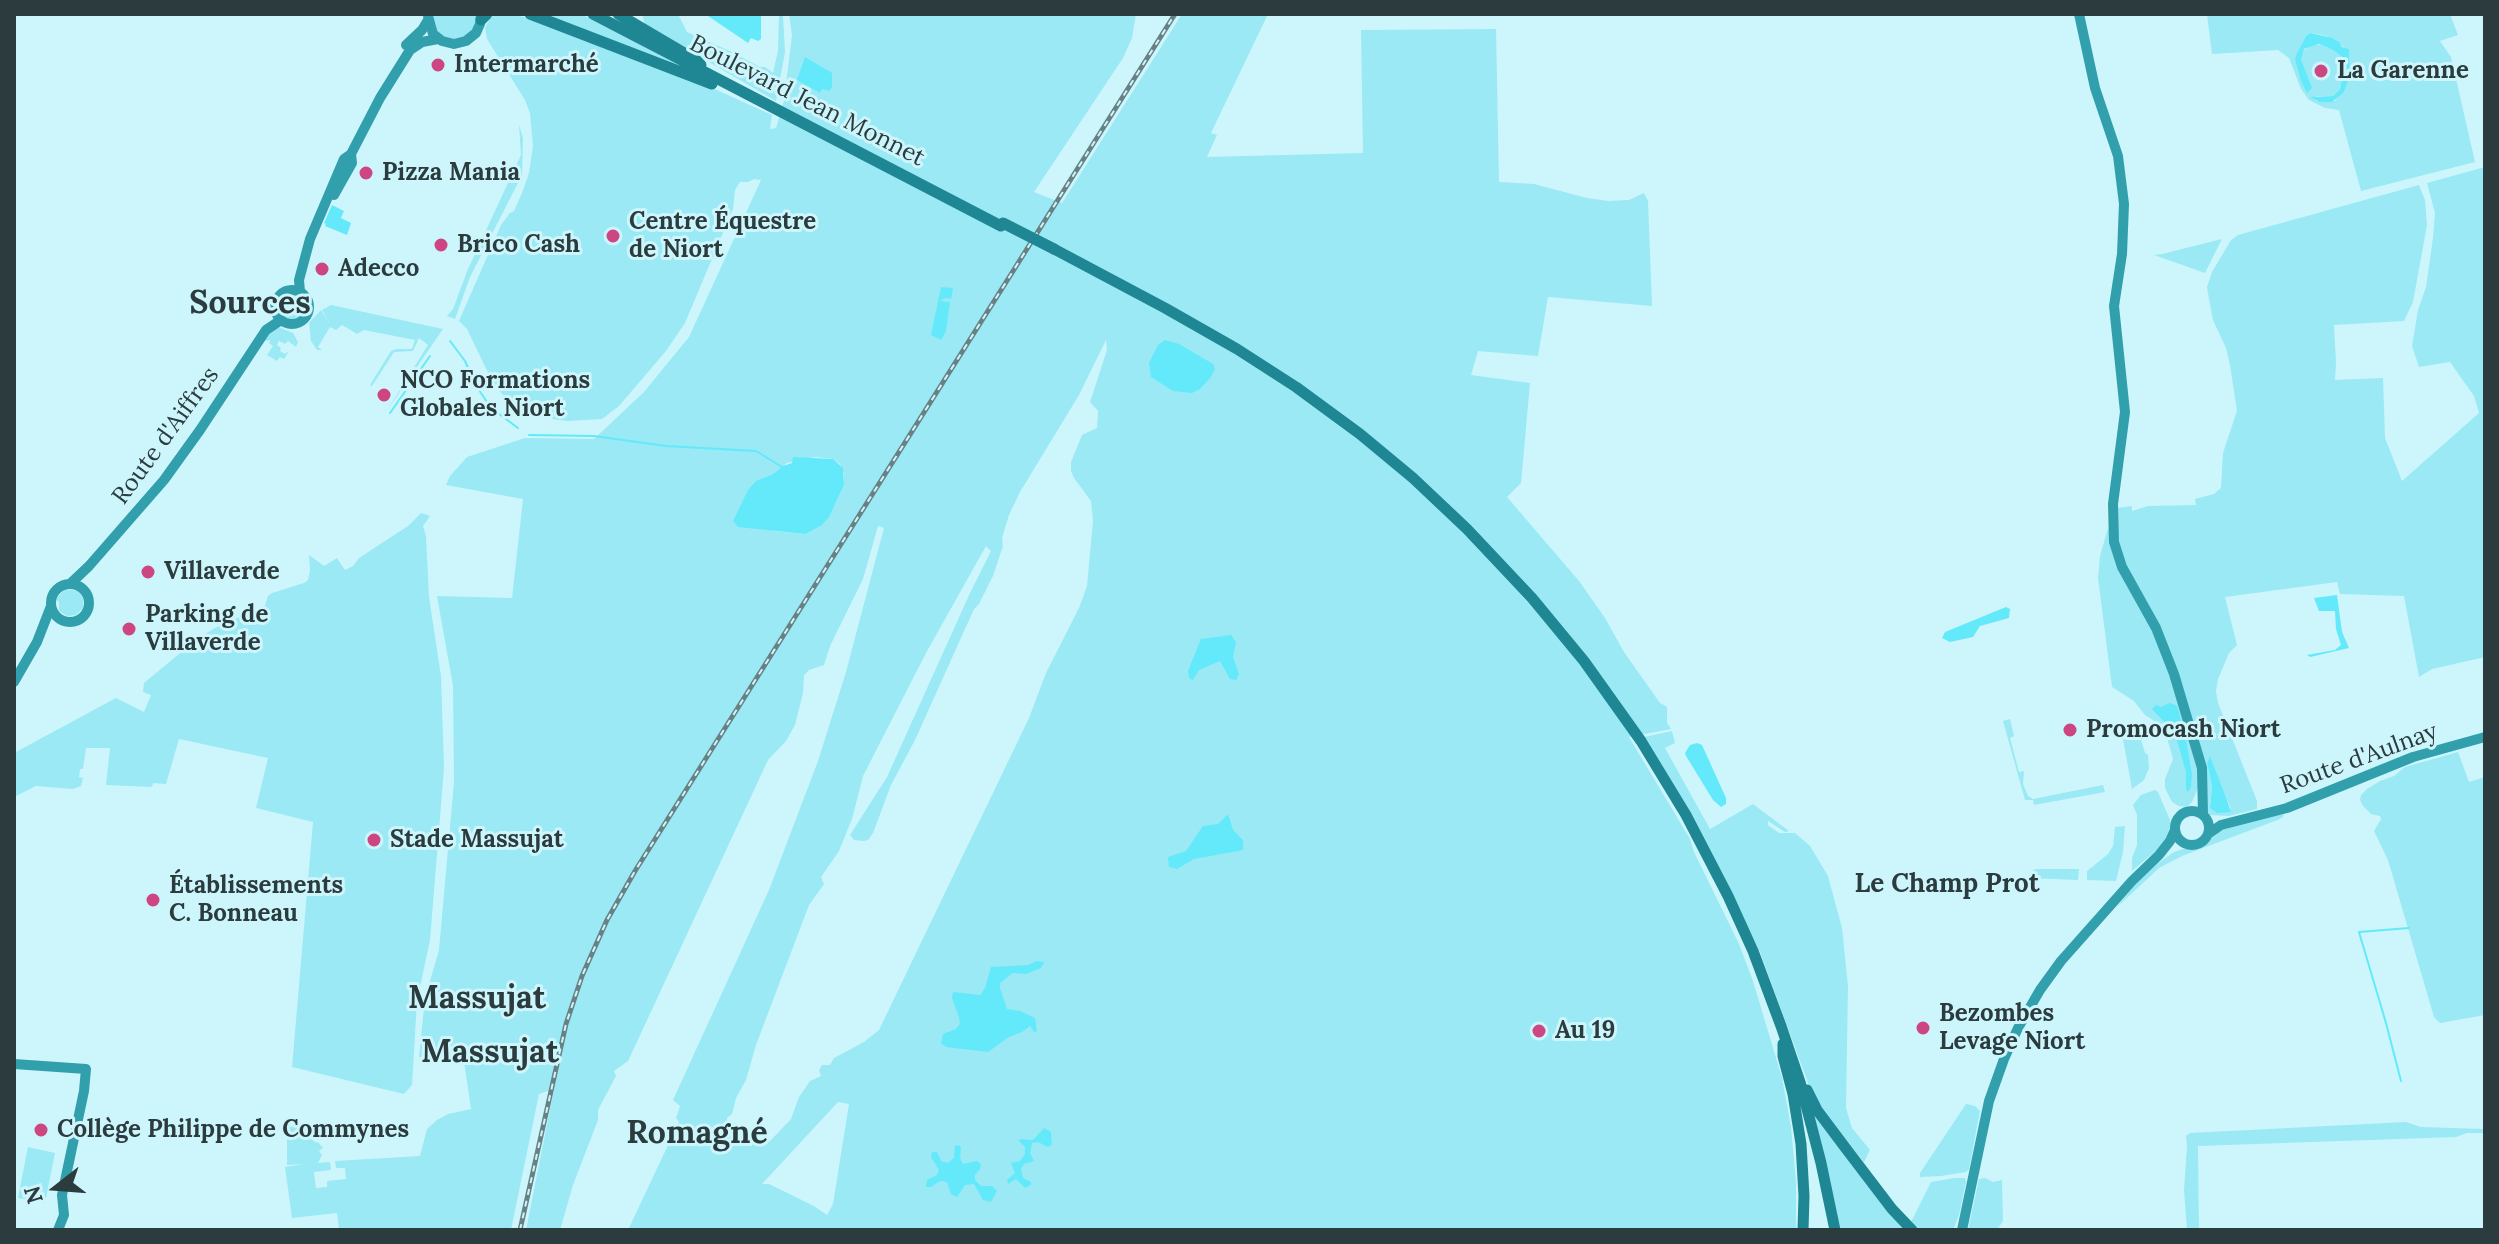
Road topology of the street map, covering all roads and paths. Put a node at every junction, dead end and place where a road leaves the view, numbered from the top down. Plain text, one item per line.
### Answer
1 (530, 14) edge
2 (593, 14) edge
3 (601, 14) edge
4 (618, 14) edge
5 (2079, 14) edge
6 (483, 16) edge
7 (428, 17) edge
8 (438, 39) junction
9 (701, 65) junction
10 (380, 98) junction
11 (764, 103) junction
12 (1002, 224) junction
13 (310, 239) junction
14 (288, 290) junction
15 (300, 292) junction
16 (275, 309) junction
17 (281, 320) junction
18 (242, 365) junction
19 (89, 566) junction
20 (70, 584) junction
21 (86, 593) junction
22 (51, 606) junction
23 (65, 621) junction
24 (37, 642) junction
25 (14, 682) edge
26 (2485, 737) edge
27 (2203, 778) junction
28 (2189, 811) junction
29 (2204, 816) junction
30 (2248, 818) junction
31 (2175, 830) junction
32 (2208, 834) junction
33 (2185, 843) junction
34 (2159, 855) junction
35 (1786, 1046) junction
36 (14, 1064) edge
37 (58, 1230) edge
38 (1803, 1230) edge
39 (1833, 1230) edge
40 (1912, 1230) edge
41 (1960, 1230) edge

1 - 11 main road
2 - 11 main road, Boulevard Jean Monnet
3 - 9 main road, Boulevard Jean Monnet
4 - 9 main road
5 - 27 street
6 - 8 street
7 - 8 street
7 - 10 street
8 - 10 street
9 - 12 main road, Boulevard Jean Monnet
10 - 13 street
11 - 12 main road, Boulevard Jean Monnet
12 - 35 main road, bridge
13 - 14 street
13 - 15 street
14 - 15 street
14 - 16 street
15 - 17 street
16 - 17 street
16 - 18 street, Route d'Aiffres
17 - 18 street, Route d'Aiffres
18 - 19 street, Route d'Aiffres
19 - 20 street, Route d'Aiffres
19 - 21 street
20 - 21 street
20 - 22 street
21 - 23 street
22 - 23 street
22 - 24 street
23 - 24 street
24 - 25 street
26 - 30 street, Route d'Aulnay
27 - 28 street
27 - 29 street
28 - 29 street
28 - 31 street
29 - 30 street, Route d'Aulnay
29 - 32 street
30 - 32 street, Route d'Aulnay
31 - 33 street
31 - 34 street
32 - 33 street
33 - 34 street
34 - 41 street
35 - 38 main road
35 - 39 main road
35 - 40 main road
36 - 37 street

